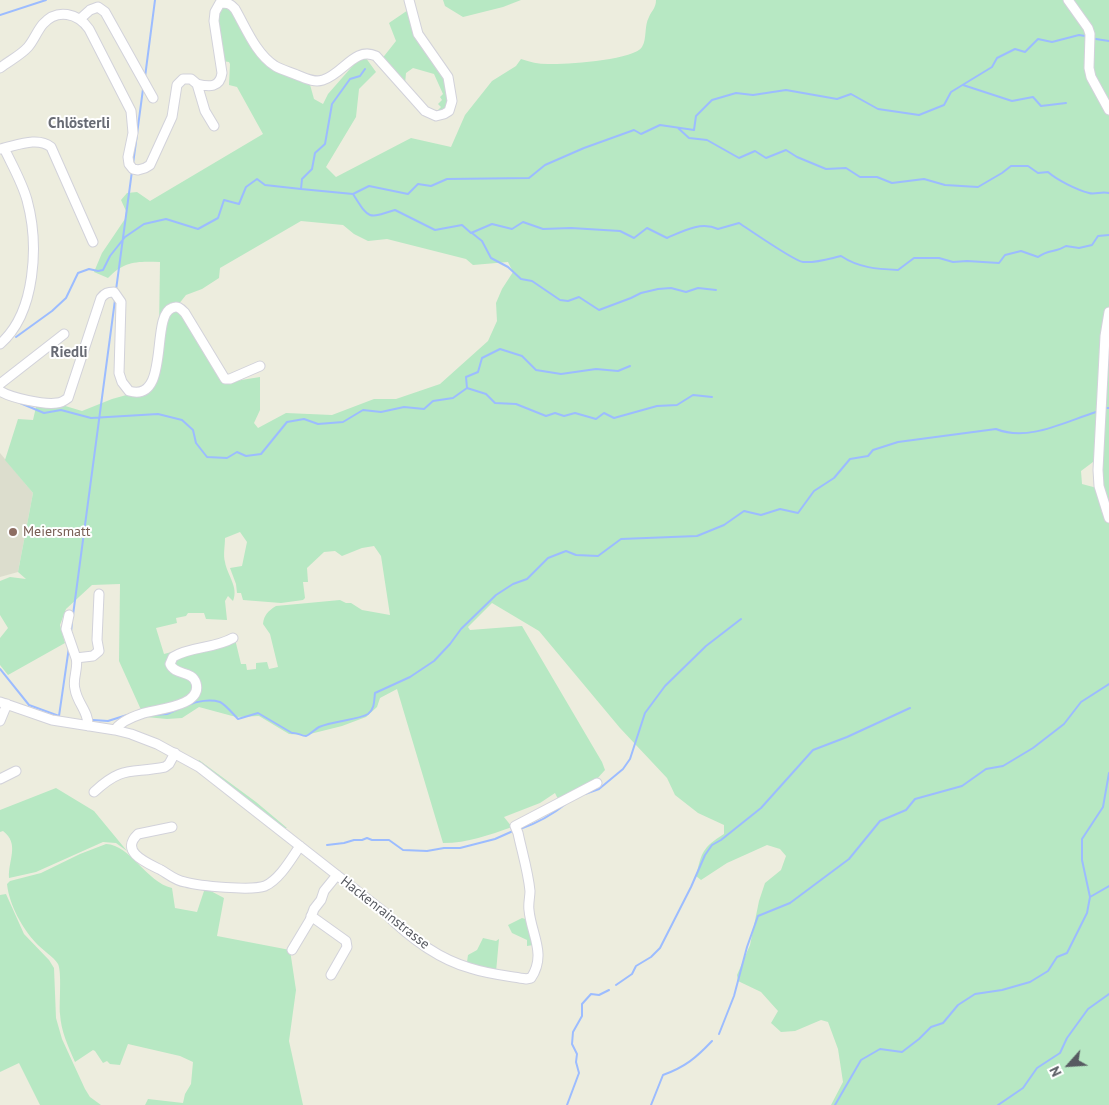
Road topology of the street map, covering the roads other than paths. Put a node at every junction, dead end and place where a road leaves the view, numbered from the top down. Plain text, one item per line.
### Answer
1 (409, 0) edge
2 (1068, 0) edge
3 (99, 4) edge
4 (80, 19) junction
5 (0, 68) edge
6 (197, 84) junction
7 (153, 98) dead end
8 (1109, 110) edge
9 (214, 126) dead end
10 (2, 148) edge
11 (92, 242) dead end
12 (1109, 312) edge
13 (64, 334) dead end
14 (0, 344) edge
15 (260, 366) dead end
16 (0, 384) edge
17 (0, 391) edge
18 (1109, 518) edge
19 (99, 594) dead end
20 (69, 615) dead end
21 (233, 638) dead end
22 (76, 658) junction
23 (4, 703) edge
24 (0, 721) edge
25 (88, 726) junction
26 (115, 730) junction
27 (175, 753) junction
28 (16, 770) dead end
29 (0, 779) edge
30 (597, 783) dead end
31 (94, 792) dead end
32 (172, 827) dead end
33 (300, 846) junction
34 (336, 875) junction
35 (311, 916) junction
36 (292, 950) dead end
37 (331, 975) dead end

1 - 6 street
2 - 8 street
3 - 4 street
3 - 7 street
4 - 5 street
4 - 6 street
6 - 9 street
10 - 11 street
10 - 14 street
12 - 18 street
13 - 16 street
15 - 17 street
19 - 22 street
20 - 22 street
21 - 26 street
22 - 25 street
23 - 24 street
23 - 25 street, Hackenrainstrasse
25 - 26 street, Hackenrainstrasse
26 - 27 street, Hackenrainstrasse
27 - 31 street
27 - 33 street, Hackenrainstrasse
28 - 29 street
30 - 34 street, Hackenrainstrasse
32 - 33 street
33 - 34 street, Hackenrainstrasse
34 - 35 street
35 - 36 street
35 - 37 street

